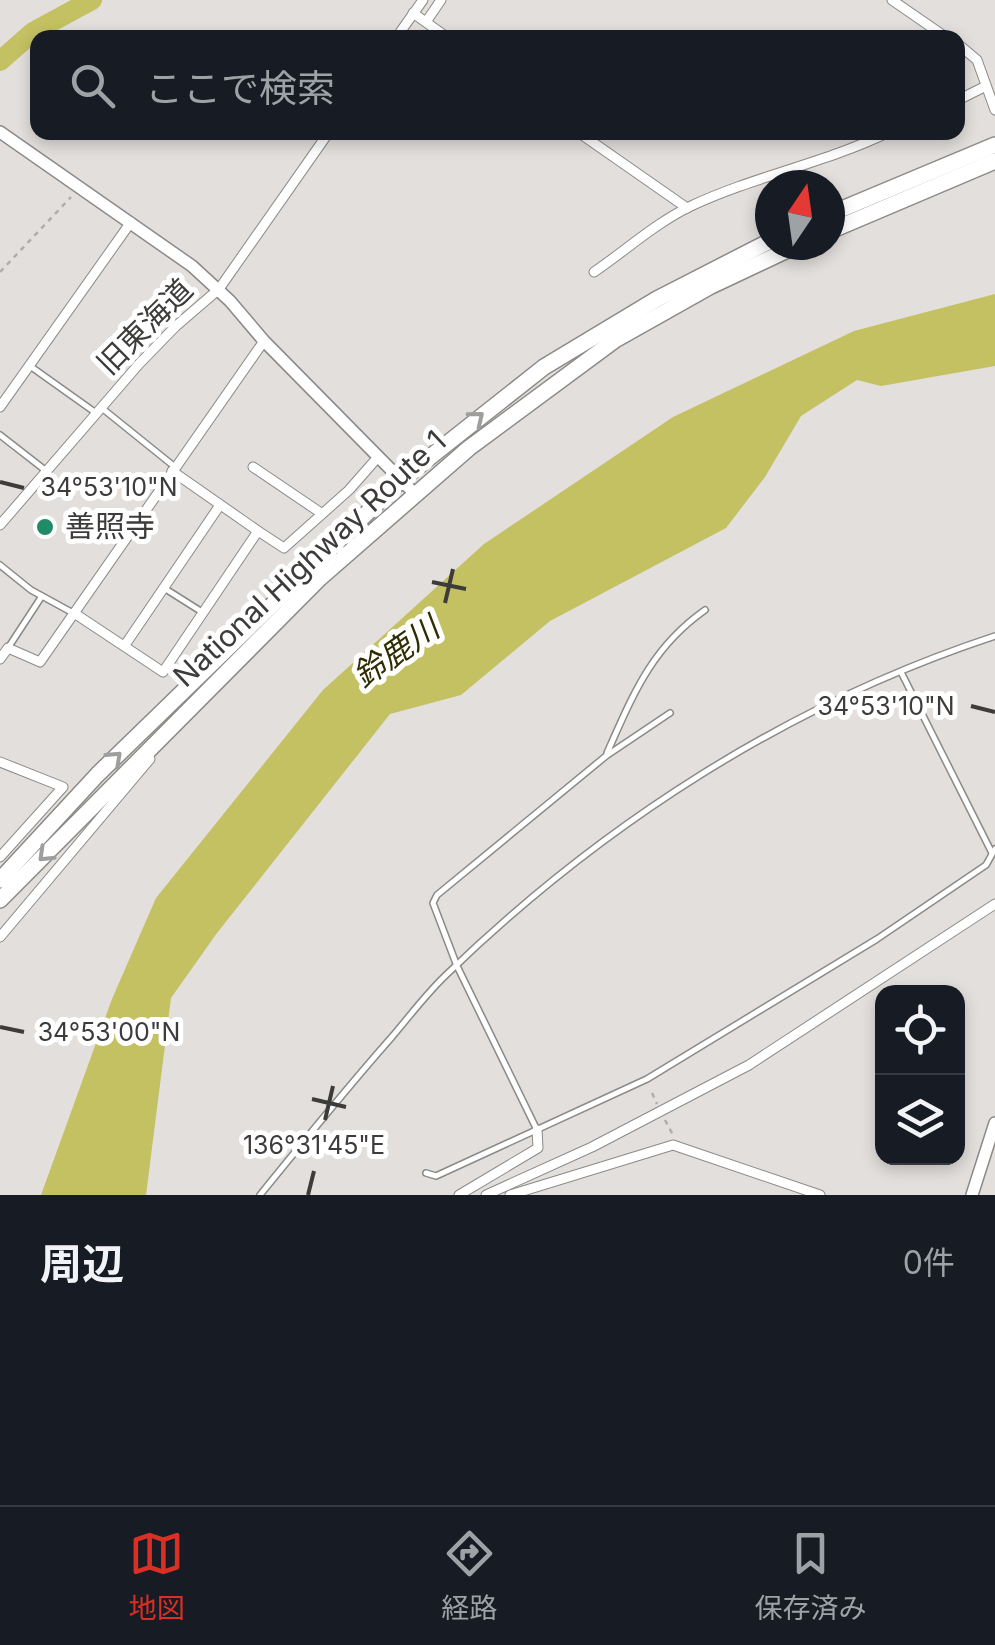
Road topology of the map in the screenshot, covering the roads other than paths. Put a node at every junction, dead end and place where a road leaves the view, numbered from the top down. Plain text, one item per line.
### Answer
1 (423, 0) edge
2 (441, 0) edge
3 (892, 0) edge
4 (413, 14) junction
5 (426, 22) junction
6 (402, 30) edge
7 (437, 30) edge
8 (935, 30) edge
9 (965, 50) edge
10 (988, 92) junction
11 (965, 98) edge
12 (995, 110) edge
13 (1, 133) edge
14 (324, 140) edge
15 (589, 140) edge
16 (867, 140) edge
17 (995, 145) edge
18 (995, 161) edge
19 (687, 208) junction
20 (845, 208) edge
21 (131, 222) junction
22 (845, 225) edge
23 (755, 249) edge
24 (766, 260) edge
25 (594, 272) dead end
26 (221, 286) junction
27 (264, 341) junction
28 (30, 366) junction
29 (0, 407) edge
30 (98, 410) junction
31 (0, 435) edge
32 (378, 456) junction
33 (253, 468) dead end
34 (174, 469) junction
35 (46, 471) junction
36 (401, 480) junction
37 (414, 494) junction
38 (220, 504) junction
39 (321, 512) junction
40 (0, 525) edge
41 (258, 531) junction
42 (0, 565) edge
43 (164, 588) junction
44 (42, 596) junction
45 (705, 610) dead end
46 (202, 612) junction
47 (74, 613) junction
48 (995, 636) edge
49 (124, 645) junction
50 (8, 648) junction
51 (0, 659) edge
52 (901, 672) junction
53 (200, 699) junction
54 (670, 713) dead end
55 (606, 756) junction
56 (0, 762) edge
57 (994, 852) edge
58 (0, 857) edge
59 (0, 880) edge
60 (0, 900) edge
61 (995, 904) edge
62 (0, 937) edge
63 (457, 966) junction
64 (995, 1122) edge
65 (537, 1130) junction
66 (426, 1173) dead end
67 (260, 1195) edge
68 (460, 1195) edge
69 (486, 1195) edge
70 (510, 1195) edge
71 (820, 1195) edge
72 (972, 1195) edge

1 - 4 street
2 - 5 street
3 - 8 street
4 - 5 street
4 - 6 street
5 - 7 street
9 - 10 street
10 - 11 street
10 - 12 street
13 - 21 street
14 - 26 street
15 - 19 street
16 - 19 street
17 - 20 highway
18 - 22 highway
19 - 25 street
21 - 26 street
21 - 28 street
36 -> 23 highway, National Highway Route 1
24 - 37 highway, National Highway Route 1
26 - 27 street, 旧東海道
26 - 30 street, 旧東海道
27 - 32 street, 旧東海道
27 - 34 street
28 - 29 street
28 - 30 lane
30 - 34 lane
30 - 35 street, 旧東海道
31 - 35 lane
32 - 36 street, 旧東海道
32 - 39 street
33 - 39 street
34 - 38 street
34 - 47 street
35 - 40 street, 旧東海道
36 - 37 street, 旧東海道
59 -> 36 highway, National Highway Route 1
37 - 53 highway, National Highway Route 1
38 - 41 street
38 - 43 street
39 - 41 street
41 - 46 street
42 - 44 lane
43 - 46 lane
43 - 49 street
44 - 47 lane
44 - 50 lane
45 - 55 lane
46 - 49 street
47 - 49 street
47 - 50 street
48 - 52 lane
50 - 51 street
52 - 57 lane
52 - 63 lane
53 -> 60 highway, National Highway Route 1
53 - 62 street
54 - 55 lane
55 - 63 lane
56 - 58 street
57 - 65 lane
61 - 69 street
63 - 65 lane
63 - 67 lane
64 - 72 street
65 - 66 lane
65 - 68 street
70 - 71 street

